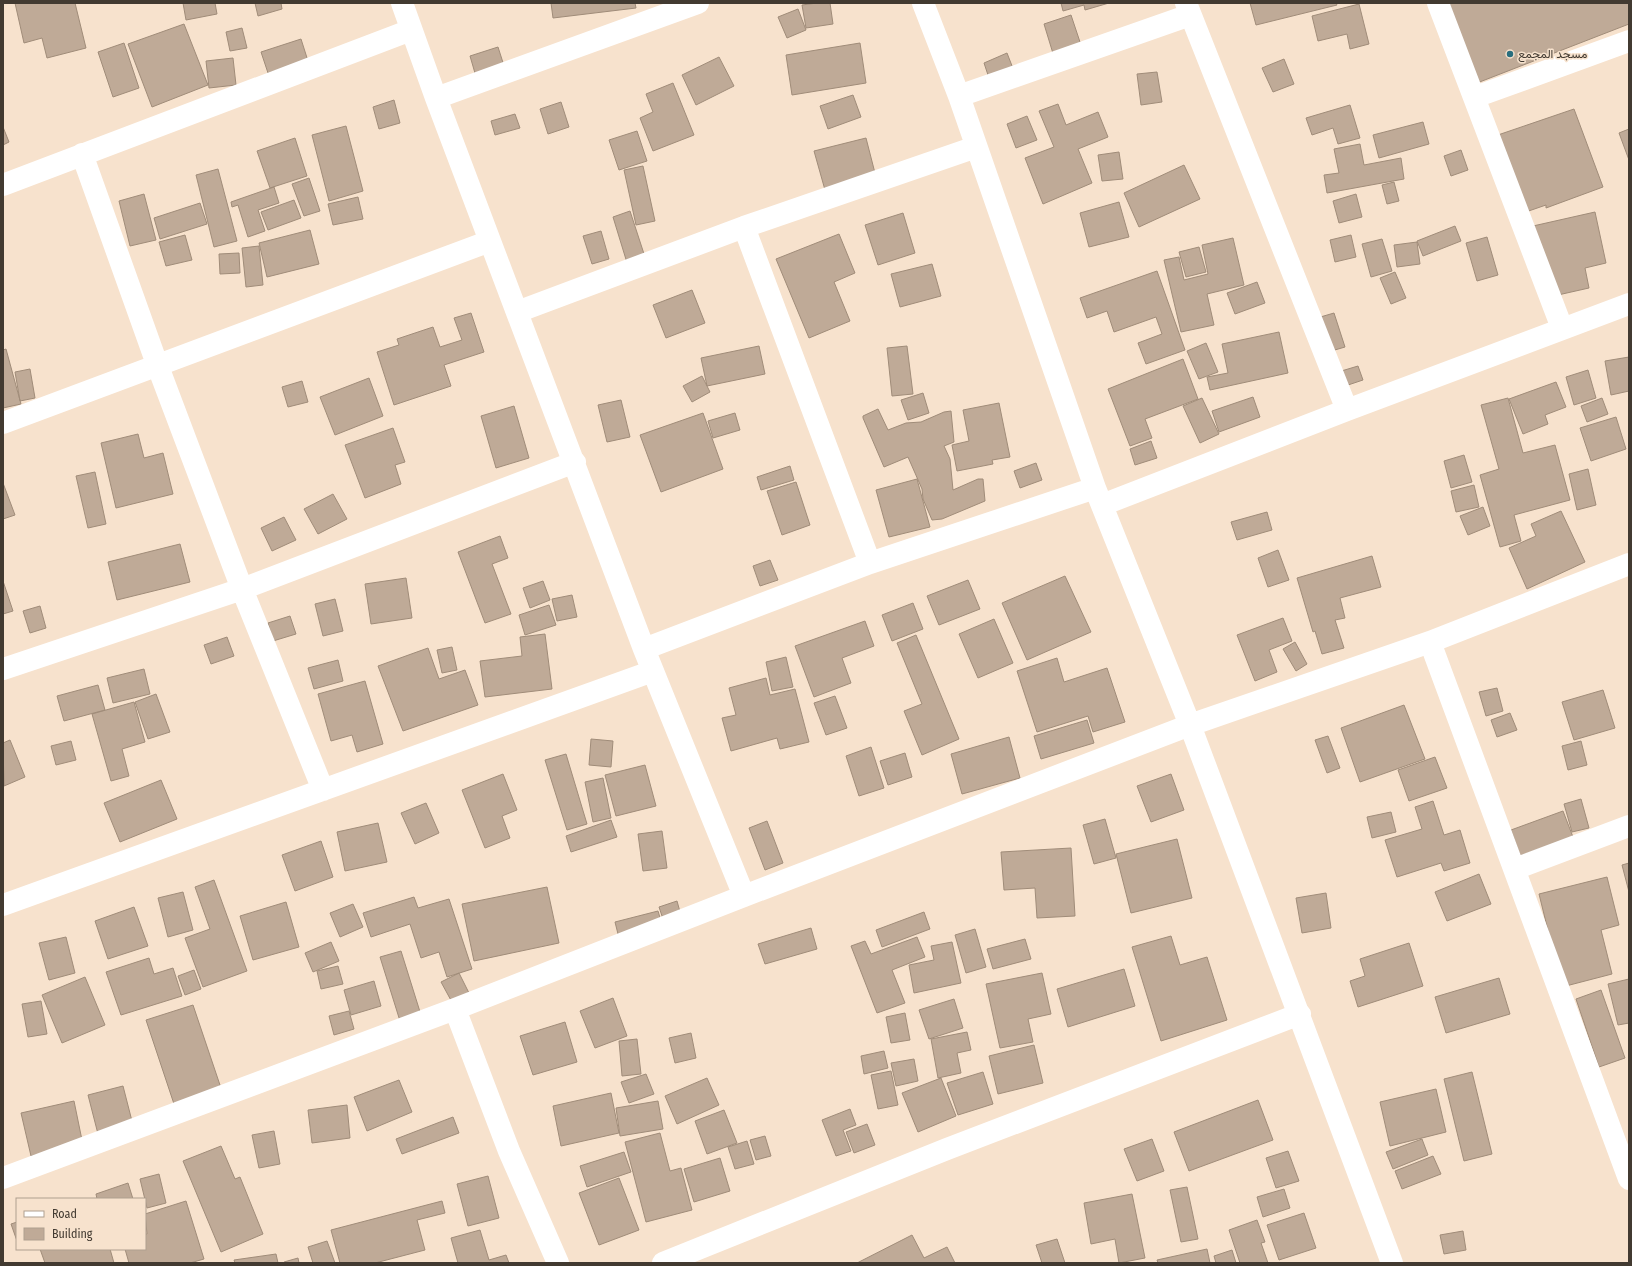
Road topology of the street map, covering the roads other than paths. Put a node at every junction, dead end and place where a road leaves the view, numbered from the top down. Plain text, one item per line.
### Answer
1 (402, 3) edge
2 (698, 3) edge
3 (923, 3) edge
4 (1438, 3) edge
5 (1188, 9) edge
6 (411, 30) junction
7 (1629, 41) edge
8 (959, 96) junction
9 (436, 98) junction
10 (1474, 98) junction
11 (976, 147) junction
12 (82, 154) junction
13 (3, 185) edge
14 (744, 227) junction
15 (490, 241) junction
16 (1629, 304) edge
17 (517, 312) junction
18 (1562, 328) junction
19 (157, 364) junction
20 (1347, 410) junction
21 (3, 423) edge
22 (575, 462) junction
23 (1098, 496) junction
24 (870, 564) junction
25 (1629, 564) edge
26 (242, 589) junction
27 (1430, 642) junction
28 (644, 649) junction
29 (3, 669) edge
30 (653, 671) junction
31 (1190, 725) junction
32 (323, 790) junction
33 (1629, 826) edge
34 (1515, 869) junction
35 (744, 896) junction
36 (3, 905) edge
37 (455, 1009) junction
38 (1300, 1014) junction
39 (5, 1172) edge
40 (1629, 1179) edge
41 (558, 1263) edge
42 (663, 1263) edge
43 (1392, 1263) edge

1 - 6 street
2 - 9 street
3 - 8 street
4 - 10 street
5 - 8 street
5 - 20 street
6 - 9 street
6 - 12 street
7 - 10 street
8 - 11 street
9 - 15 street
10 - 18 street
11 - 14 street
11 - 23 street
12 - 13 street
12 - 19 street
14 - 17 street
14 - 24 street
15 - 17 street
15 - 19 street
16 - 18 street
17 - 22 street
18 - 20 street
19 - 21 street
19 - 26 street
20 - 23 street
22 - 26 street
22 - 28 street
23 - 24 street
23 - 31 street
24 - 28 street
25 - 27 street
26 - 29 street
26 - 32 street
27 - 31 street
27 - 34 street
28 - 30 street
30 - 32 street
30 - 35 street
31 - 35 street
31 - 38 street
32 - 36 street
33 - 34 street
34 - 40 street
35 - 37 street
37 - 39 street
37 - 41 street
38 - 42 street
38 - 43 street

